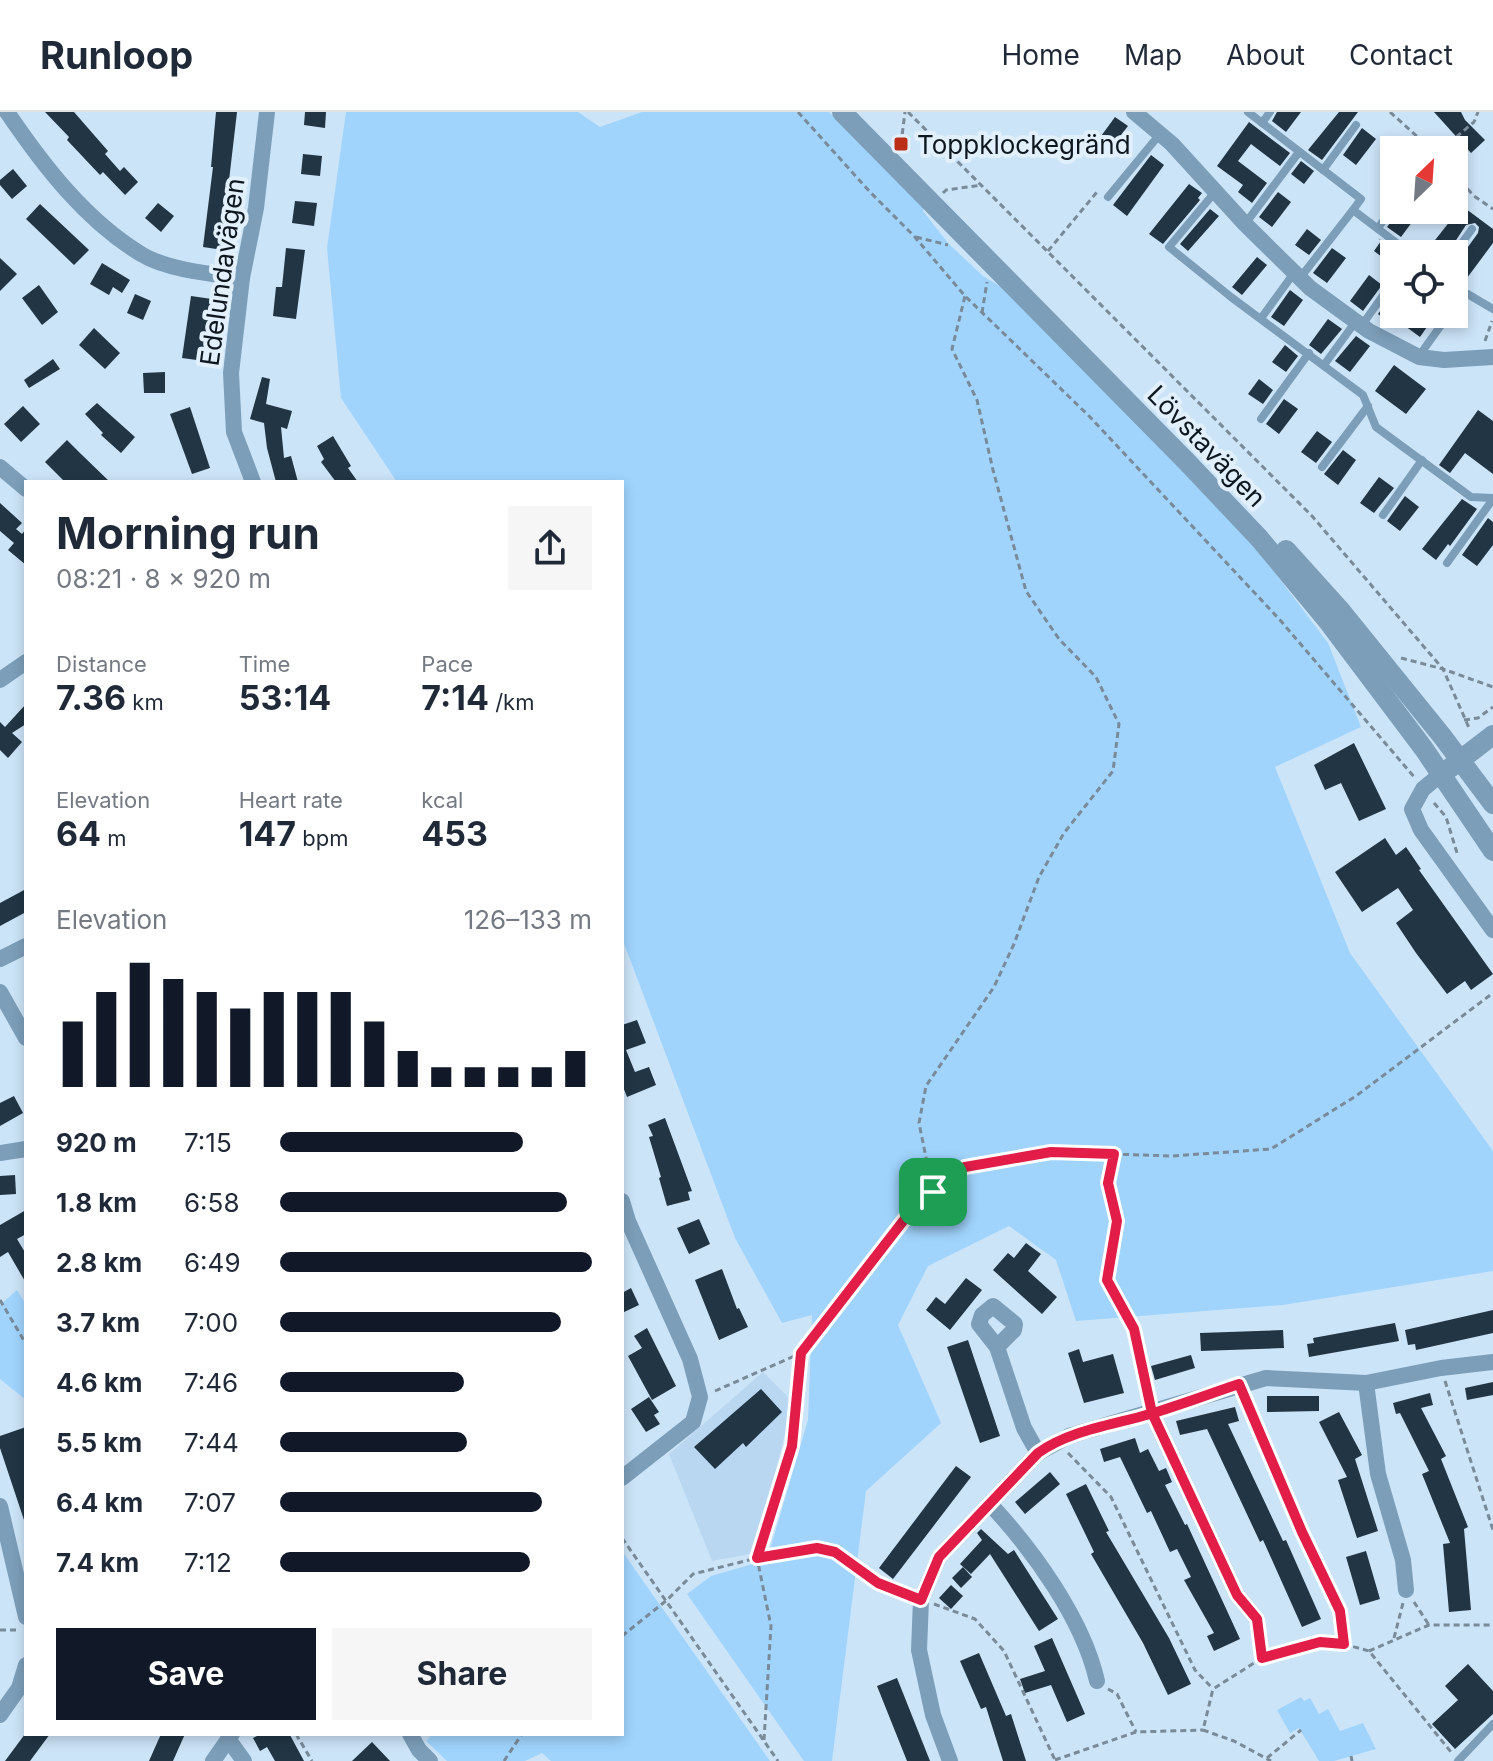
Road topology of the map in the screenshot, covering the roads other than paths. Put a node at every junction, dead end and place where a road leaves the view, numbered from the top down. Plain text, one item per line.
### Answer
1 (7, 112) edge
2 (267, 112) edge
3 (842, 112) edge
4 (859, 112) edge
5 (1134, 112) edge
6 (1248, 112) edge
7 (1270, 112) edge
8 (1262, 123) junction
9 (1356, 125) dead end
10 (1160, 134) junction
11 (1299, 152) junction
12 (1323, 170) junction
13 (1216, 192) junction
14 (1108, 197) dead end
15 (1353, 210) junction
16 (1245, 224) junction
17 (1381, 224) edge
18 (1378, 228) junction
19 (1472, 229) dead end
20 (1393, 240) edge
21 (1464, 240) edge
22 (1297, 275) junction
23 (242, 278) junction
24 (1468, 295) edge
25 (1380, 298) edge
26 (1493, 309) edge
27 (1262, 317) junction
28 (1359, 324) junction
29 (1439, 328) edge
30 (1309, 353) junction
31 (1419, 357) junction
32 (1486, 358) edge
33 (1324, 365) junction
34 (1368, 406) junction
35 (1261, 419) dead end
36 (1422, 460) junction
37 (0, 467) edge
38 (1322, 467) dead end
39 (252, 480) edge
40 (24, 487) edge
41 (1493, 498) edge
42 (1383, 515) dead end
43 (1447, 563) dead end
44 (24, 663) edge
45 (0, 680) edge
46 (1486, 741) edge
47 (1461, 760) junction
48 (1440, 775) junction
49 (1493, 804) edge
50 (1493, 851) edge
51 (1493, 930) edge
52 (24, 947) edge
53 (0, 959) edge
54 (0, 992) edge
55 (24, 1034) edge
56 (24, 1149) edge
57 (0, 1153) edge
58 (624, 1208) edge
59 (997, 1347) dead end
60 (1493, 1362) edge
61 (1366, 1383) junction
62 (1152, 1413) junction
63 (1038, 1453) junction
64 (624, 1476) edge
65 (990, 1504) junction
66 (0, 1506) edge
67 (1406, 1590) road end
68 (24, 1608) edge
69 (1257, 1619) road end
70 (24, 1672) edge
71 (1097, 1681) road end
72 (0, 1715) edge
73 (1493, 1724) edge
74 (230, 1736) edge
75 (411, 1736) edge
76 (213, 1761) edge
77 (244, 1761) edge
78 (430, 1761) edge
79 (950, 1761) edge
80 (1458, 1761) edge

1 - 23 street
2 - 23 street, Edelundavägen
3 - 48 street, Lövstavägen
4 - 47 street, Lövstavägen
5 - 10 street
6 - 8 lane
7 - 8 lane
8 - 11 lane
9 - 12 lane
10 - 13 street
10 - 14 lane
11 - 12 lane
11 - 16 lane
12 - 15 lane
13 - 16 street
13 - 27 lane
15 - 18 lane
15 - 22 lane
16 - 22 street
17 - 18 lane
18 - 20 lane
19 - 21 lane
22 - 27 lane
22 - 28 street
23 - 39 street, Edelundavägen
24 - 26 lane
25 - 28 lane
27 - 30 lane
28 - 31 street
28 - 33 lane
29 - 31 lane
30 - 33 lane
30 - 35 lane
31 - 32 street
33 - 34 lane
34 - 36 lane
34 - 38 lane
36 - 41 lane
36 - 42 lane
37 - 40 street
41 - 43 lane
44 - 45 street
46 - 47 street
47 - 48 street
47 - 49 street, Lövstavägen
48 - 50 street, Lövstavägen
48 - 51 street
52 - 53 street
54 - 55 street
56 - 57 street
58 - 64 street
59 - 63 street
60 - 61 street
61 - 62 street
61 - 67 street
62 - 63 street
62 - 69 street
63 - 65 street
65 - 71 street
65 - 79 street
66 - 68 street
70 - 72 street
73 - 80 lane
74 - 76 street
74 - 77 street
75 - 78 street

